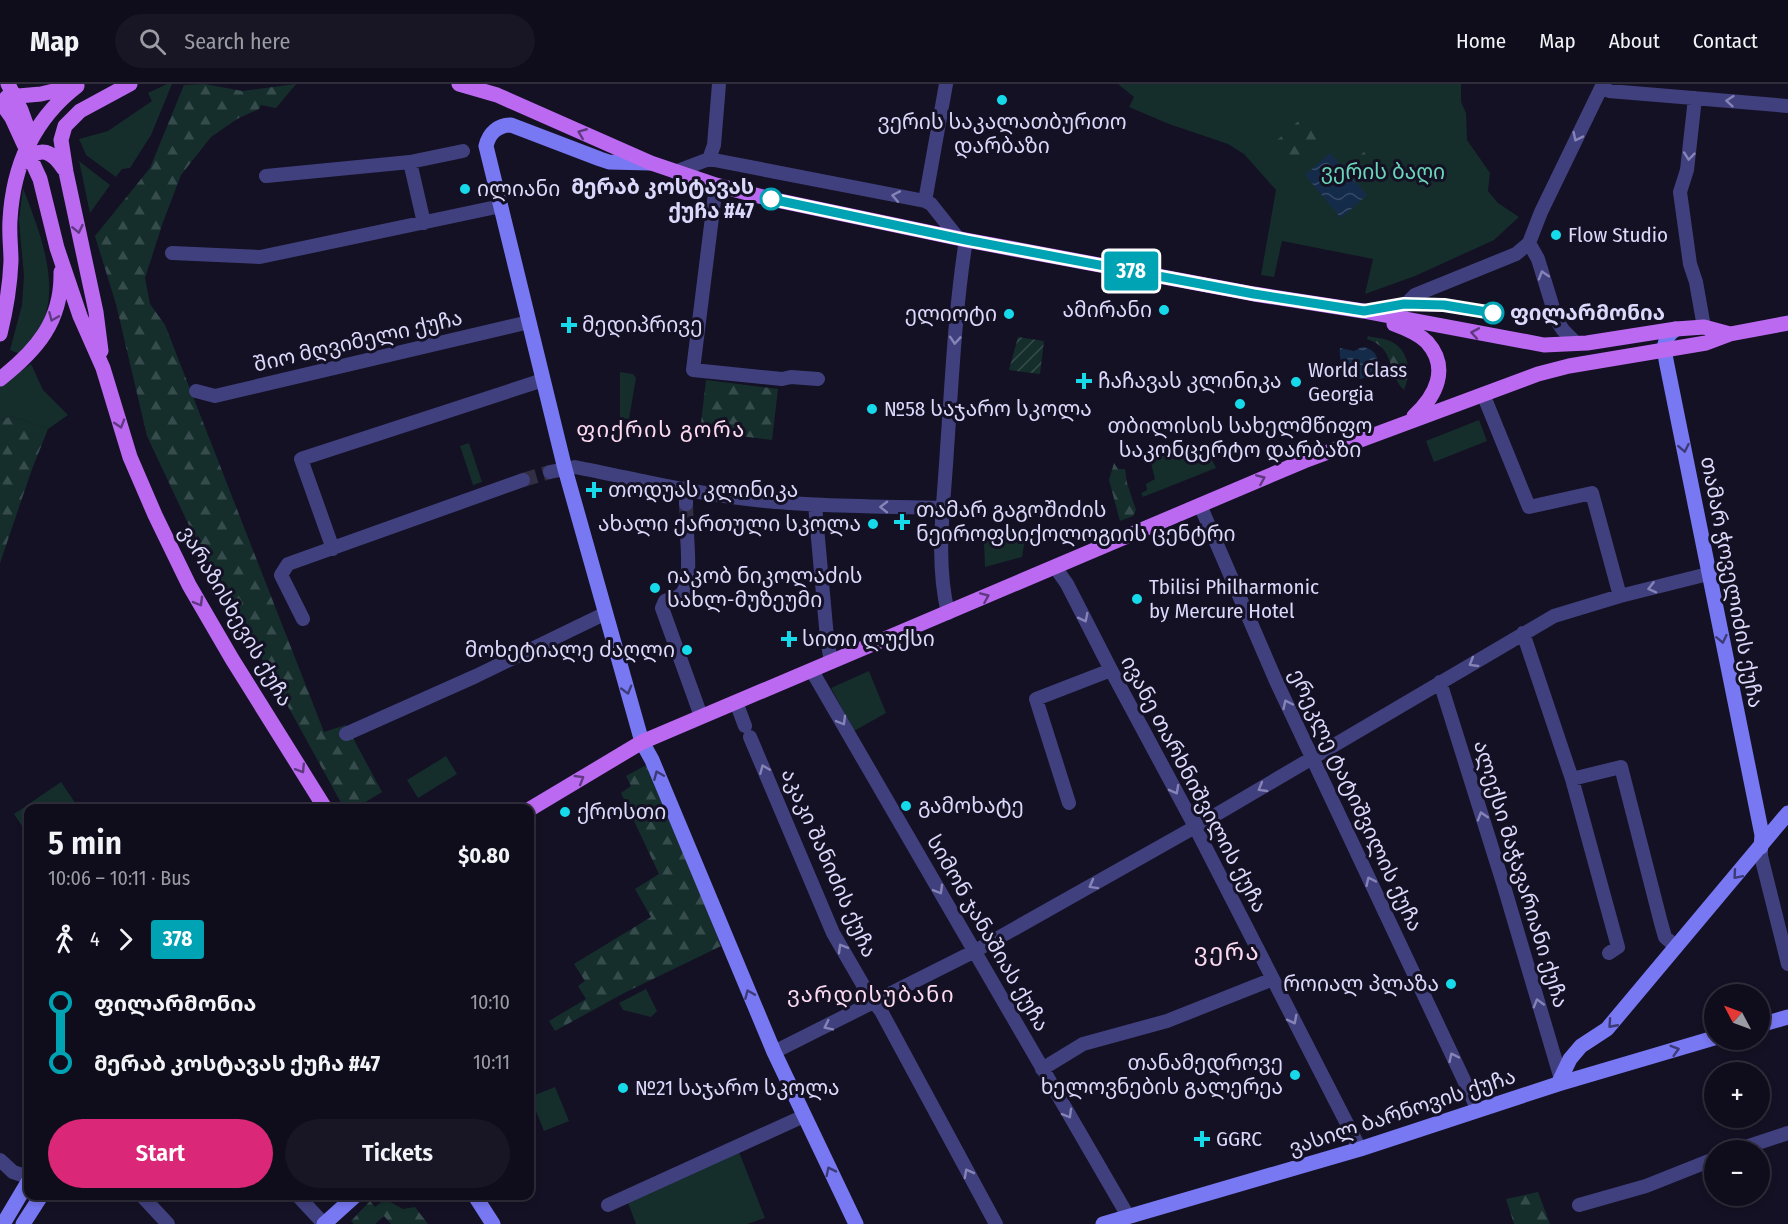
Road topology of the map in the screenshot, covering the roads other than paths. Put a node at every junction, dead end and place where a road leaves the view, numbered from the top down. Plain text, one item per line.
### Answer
1 (8, 84) edge
2 (130, 84) edge
3 (459, 84) edge
4 (719, 84) edge
5 (946, 84) edge
6 (79, 85) edge
7 (1602, 85) edge
8 (1695, 98) junction
9 (0, 99) edge
10 (1788, 106) edge
11 (609, 144) junction
12 (463, 151) dead end
13 (600, 159) junction
14 (709, 159) junction
15 (410, 162) junction
16 (651, 163) junction
17 (18, 171) junction
18 (66, 172) junction
19 (675, 172) junction
20 (266, 176) dead end
21 (40, 179) junction
22 (717, 185) junction
23 (925, 201) junction
24 (501, 206) junction
25 (424, 223) junction
26 (962, 239) junction
27 (1529, 243) junction
28 (172, 253) dead end
29 (59, 254) junction
30 (1364, 311) junction
31 (1394, 317) junction
32 (529, 322) junction
33 (1788, 323) edge
34 (1704, 327) junction
35 (1676, 330) junction
36 (0, 334) edge
37 (1730, 334) junction
38 (1577, 344) junction
39 (1664, 350) junction
40 (103, 368) junction
41 (0, 379) edge
42 (818, 379) dead end
43 (543, 380) junction
44 (196, 391) dead end
45 (1483, 394) junction
46 (1410, 420) junction
47 (557, 470) junction
48 (523, 480) tunnel mouth
49 (686, 488) junction
50 (686, 504) tunnel mouth
51 (815, 505) junction
52 (1200, 505) junction
53 (942, 508) junction
54 (687, 532) tunnel mouth
55 (333, 549) junction
56 (1055, 567) junction
57 (1708, 574) junction
58 (1620, 596) junction
59 (948, 613) junction
60 (604, 614) junction
61 (303, 619) dead end
62 (1523, 633) junction
63 (831, 663) junction
64 (1111, 670) junction
65 (812, 671) junction
66 (1440, 682) junction
67 (736, 702) junction
68 (701, 716) junction
69 (346, 734) dead end
70 (642, 742) junction
71 (1312, 759) junction
72 (1572, 779) junction
73 (1069, 803) dead end
74 (323, 804) edge
75 (534, 807) edge
76 (1788, 813) edge
77 (1195, 827) junction
78 (1761, 847) junction
79 (1676, 947) junction
80 (975, 951) junction
81 (1609, 953) dead end
82 (1788, 964) edge
83 (1272, 979) junction
84 (874, 1003) junction
85 (1788, 1017) edge
86 (1770, 1022) edge
87 (1549, 1040) junction
88 (1704, 1041) edge
89 (1581, 1046) junction
90 (774, 1052) junction
91 (1042, 1069) junction
92 (1559, 1081) junction
93 (1478, 1110) junction
94 (804, 1116) junction
95 (1788, 1133) edge
96 (1767, 1140) edge
97 (1359, 1149) junction
98 (0, 1160) edge
99 (1704, 1163) edge
100 (13, 1172) junction
101 (24, 1176) edge
102 (24, 1188) edge
103 (24, 1191) edge
104 (38, 1200) edge
105 (146, 1200) edge
106 (302, 1200) edge
107 (350, 1200) edge
108 (478, 1200) edge
109 (608, 1205) dead end
110 (1579, 1205) dead end
111 (1128, 1216) junction
112 (3, 1224) edge
113 (23, 1224) edge
114 (168, 1224) edge
115 (324, 1224) edge
116 (493, 1224) edge
117 (856, 1224) edge
118 (996, 1224) edge
119 (1103, 1224) edge

1 - 21 main road
2 - 18 main road, ვარაზისხევის ქუჩა
11 -> 3 main road
4 - 14 street
5 - 23 street
6 - 9 main road
6 - 17 main road
7 - 8 street
7 -> 27 street
10 -> 8 street
8 -> 34 street
9 - 21 main road
11 - 13 street
11 - 16 main road
12 - 15 street
13 - 16 street
13 - 24 street
14 - 19 street
23 -> 14 street
15 - 20 street
15 - 25 street
16 - 19 main road
17 - 18 main road
17 - 36 main road
18 -> 40 main road, ვარაზისხევის ქუჩა
19 - 22 main road
21 - 29 main road
22 - 26 main road
22 - 42 street
23 - 26 street
24 - 25 street
24 - 32 street
25 - 28 street
26 - 30 main road
26 -> 53 street
27 - 31 street
38 -> 27 street
29 - 40 main road, ვარაზისხევის ქუჩა
29 -> 41 main road
30 - 31 main road
30 - 46 main road
38 -> 31 main road
32 - 43 street
32 - 44 street, შიო მღვიმელი ქუჩა
33 - 37 main road
34 - 35 main road
34 - 37 main road
35 - 38 main road
35 - 39 street
37 - 39 main road
39 - 45 main road
39 -> 57 street, თამარ ჭოველიძის ქუჩა
40 -> 74 main road, ვარაზისხევის ქუჩა
43 - 47 street
43 - 55 street
45 - 46 main road
45 - 58 street
52 -> 46 main road
47 - 49 street
47 - 60 street
48 - 55 street
49 - 50 street
49 - 51 street
53 -> 51 street
51 - 63 street
52 - 56 main road
71 -> 52 street, ერეკლე ტატიშვილის ქუჩა
53 - 59 street
54 - 68 street
55 - 61 street
59 -> 56 main road
56 -> 64 street, ივანე თარხნიშვილის ქუჩა
57 -> 58 street
57 -> 78 street, თამარ ჭოველიძის ქუჩა
58 - 62 street
59 - 63 main road
60 - 69 street
60 -> 70 street
62 -> 66 street
62 - 72 street
63 - 65 main road
64 - 73 street
64 -> 77 street, ივანე თარხნიშვილის ქუჩა
65 - 67 main road
65 -> 80 street, სიმონ ჯანაშიას ქუჩა
66 - 71 street
87 -> 66 street, ალექსი მაჭავარიანი ქუჩა
67 - 68 main road
84 -> 67 street, აკაკი შანიძის ქუჩა
68 - 70 main road
75 -> 70 main road
90 -> 70 street
71 -> 77 street
93 -> 71 street, ერეკლე ტატიშვილის ქუჩა
72 - 79 street
72 - 81 street
76 - 78 street
77 -> 80 street
77 - 83 street, ივანე თარხნიშვილის ქუჩა
78 -> 79 street
78 - 82 street
79 -> 89 street
80 - 84 street
80 - 91 street, სიმონ ჯანაშიას ქუჩა
83 - 91 street
83 -> 97 street, ივანე თარხნიშვილის ქუჩა
84 -> 90 street
118 -> 84 street, აკაკი შანიძის ქუჩა
85 - 86 street
87 - 89 street
87 - 92 street, ალექსი მაჭავარიანი ქუჩა
92 -> 88 street, ვასილ ბარნოვის ქუჩა
89 - 92 street
90 - 94 street
91 -> 111 street, სიმონ ჯანაშიას ქუჩა
92 - 93 street, ვასილ ბარნოვის ქუჩა
93 - 97 street, ვასილ ბარნოვის ქუჩა
94 - 109 street
117 -> 94 street
95 - 96 street
97 - 111 street, ვასილ ბარნოვის ქუჩა
98 - 100 street
99 - 110 street
100 - 101 street
100 - 102 street
103 - 112 street
104 - 113 street
105 - 114 street
106 - 115 street
107 - 115 street
108 - 116 street
111 - 119 street, ვასილ ბარნოვის ქუჩა

